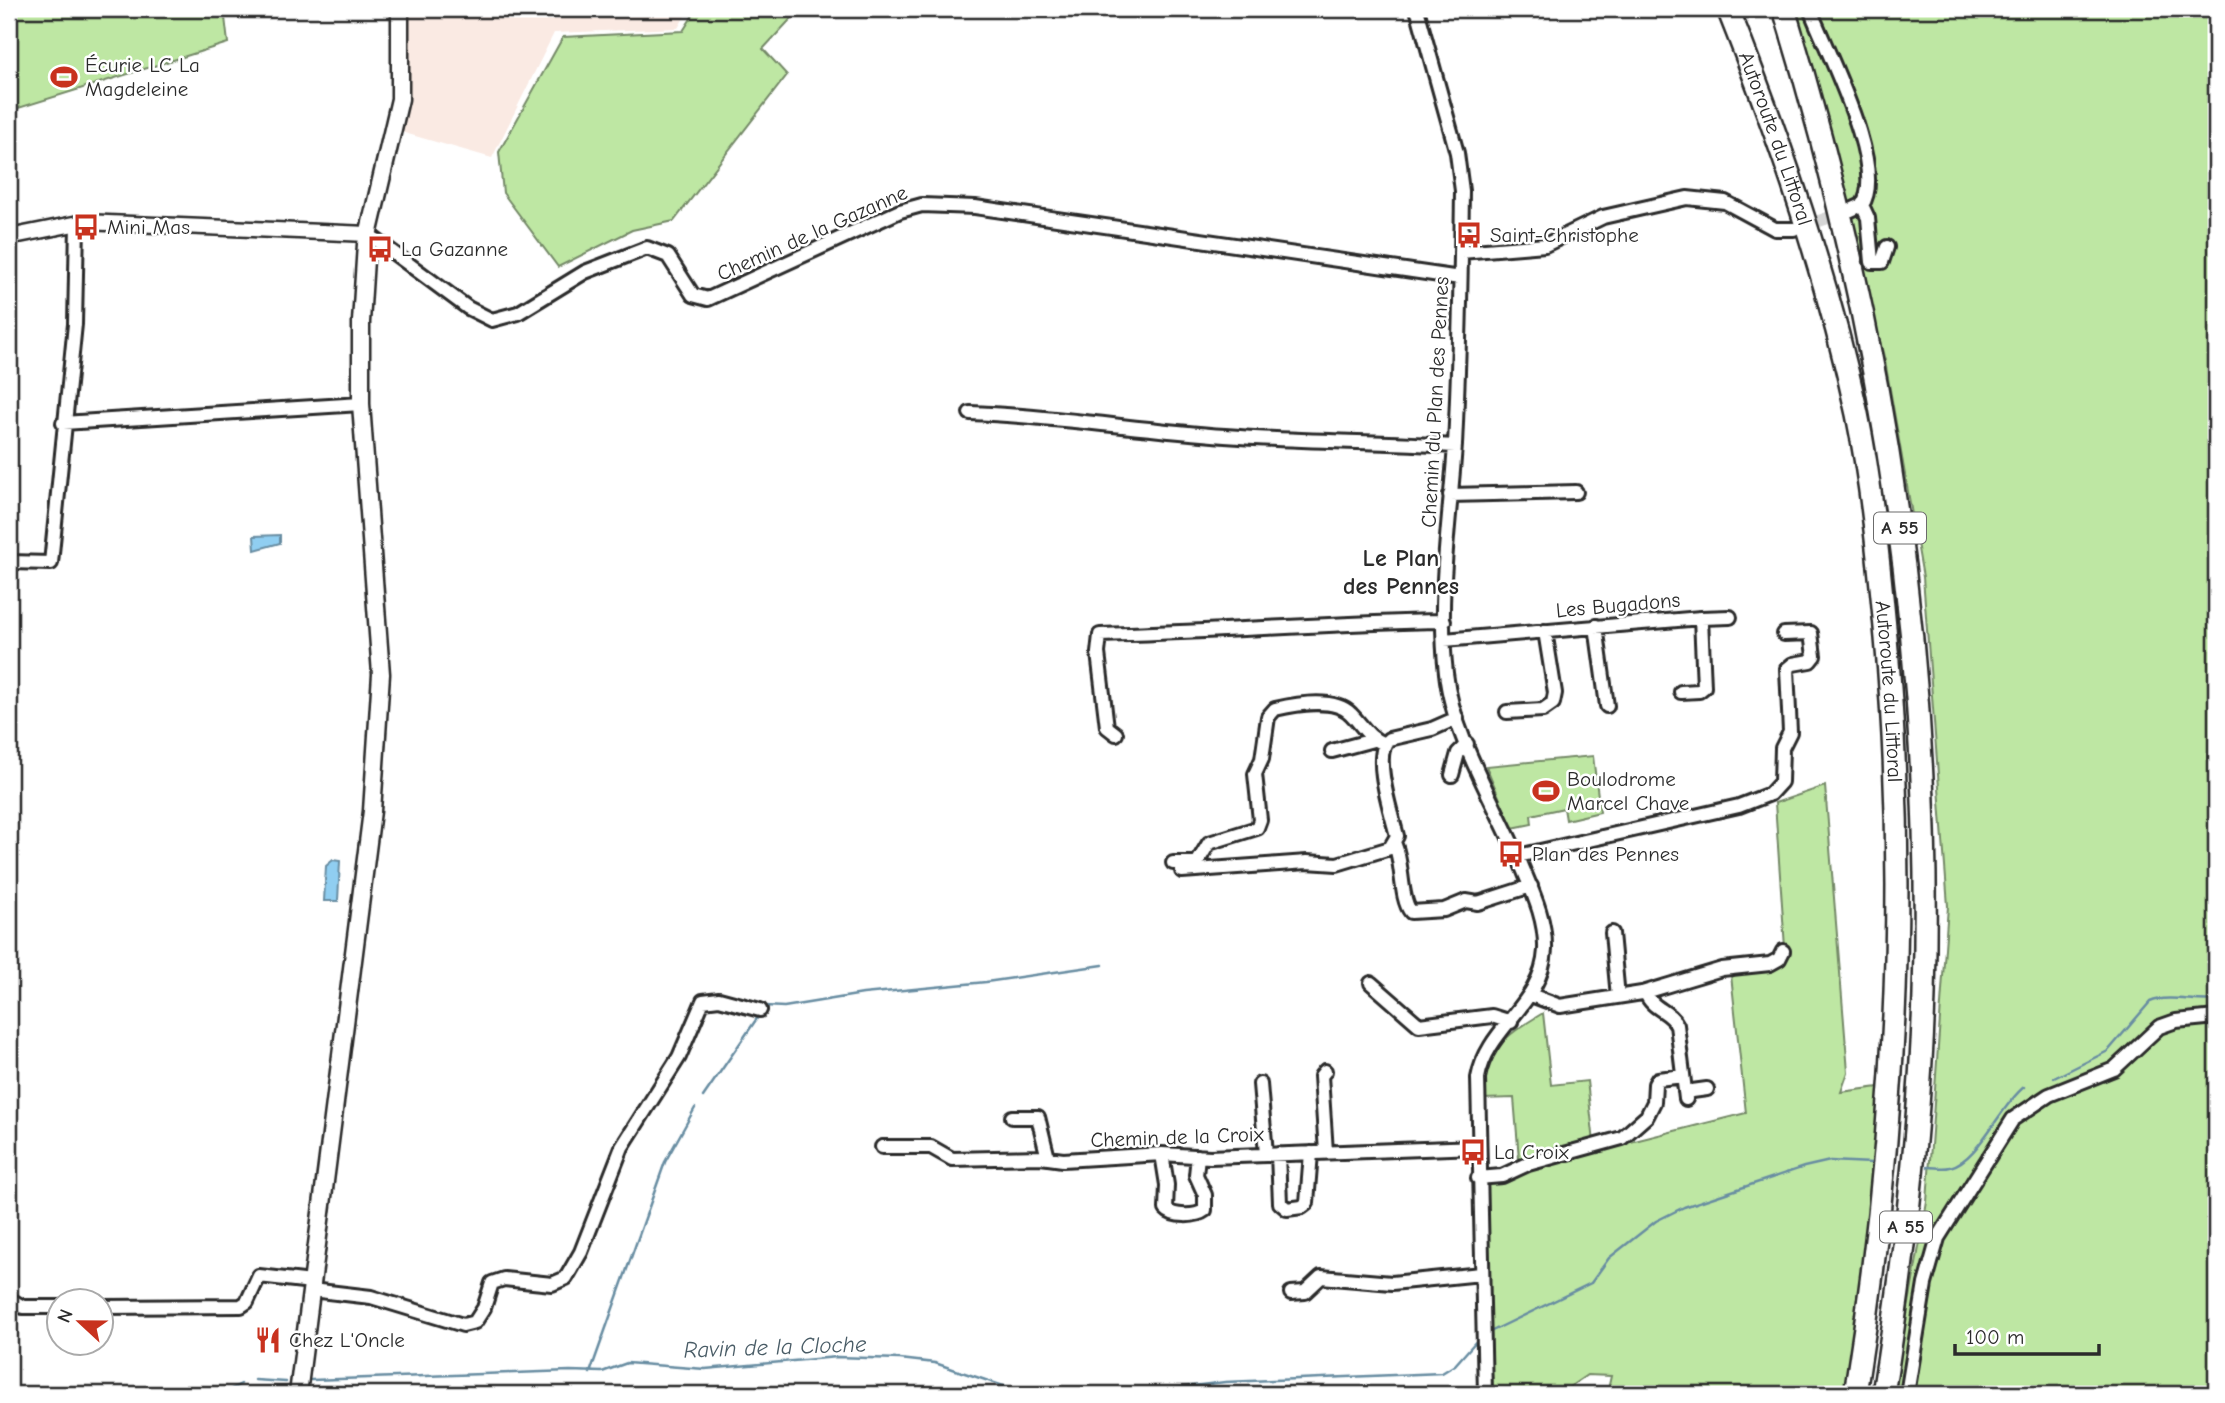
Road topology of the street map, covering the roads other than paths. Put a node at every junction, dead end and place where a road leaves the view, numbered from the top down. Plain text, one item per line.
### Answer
1 (400, 9) edge
2 (1417, 9) edge
3 (1728, 9) edge
4 (1784, 9) edge
5 (1810, 9) edge
6 (77, 224) junction
7 (1794, 229) tunnel mouth
8 (368, 234) junction
9 (9, 237) edge
10 (1887, 247) dead end
11 (1461, 251) junction
12 (1460, 278) junction
13 (361, 404) junction
14 (970, 412) dead end
15 (63, 423) junction
16 (1455, 446) junction
17 (1576, 492) dead end
18 (1450, 495) junction
19 (9, 562) edge
20 (1730, 617) dead end
21 (1701, 618) junction
22 (1444, 621) junction
23 (1597, 626) junction
24 (1549, 630) junction
25 (1784, 634) dead end
26 (1444, 640) junction
27 (1681, 692) dead end
28 (1563, 703) dead end
29 (1607, 706) dead end
30 (1507, 712) dead end
31 (1457, 718) junction
32 (1116, 734) dead end
33 (1378, 742) junction
34 (1466, 744) junction
35 (1332, 751) dead end
36 (1452, 775) dead end
37 (1395, 845) junction
38 (1518, 856) junction
39 (1531, 886) junction
40 (1612, 933) dead end
41 (1783, 951) dead end
42 (1371, 983) dead end
43 (1646, 993) junction
44 (1531, 995) junction
45 (1618, 997) junction
46 (760, 1010) dead end
47 (2216, 1017) edge
48 (1511, 1022) junction
49 (1325, 1071) dead end
50 (1683, 1076) junction
51 (1260, 1084) dead end
52 (1707, 1089) dead end
53 (1012, 1117) dead end
54 (882, 1147) dead end
55 (1477, 1147) junction
56 (1326, 1152) junction
57 (1311, 1153) junction
58 (1162, 1154) junction
59 (1272, 1154) junction
60 (1198, 1156) junction
61 (1048, 1158) junction
62 (1478, 1178) junction
63 (1481, 1274) junction
64 (312, 1286) junction
65 (1291, 1293) dead end
66 (9, 1299) edge
67 (46, 1307) edge
68 (116, 1307) edge
69 (298, 1394) edge
70 (1485, 1394) edge
71 (1855, 1394) edge
72 (1882, 1394) edge
73 (1907, 1394) edge

1 - 8 main road
2 - 11 street, Chemin du Plan des Pennes
3 - 71 highway, Autoroute du Littoral / A 55
4 - 72 highway, Autoroute du Littoral / A 55
5 - 10 street
6 - 8 street
6 - 9 street
6 - 15 street
7 - 11 street
8 - 12 street, Chemin de la Gazanne
8 - 13 main road
11 - 12 street, Chemin du Plan des Pennes
12 - 16 street, Chemin du Plan des Pennes
13 - 15 street
13 - 64 main road
14 - 16 street
15 - 19 street
16 - 18 street, Chemin du Plan des Pennes
17 - 18 street
18 - 22 street, Chemin du Plan des Pennes
20 - 21 street
21 - 23 street, Les Bugadons
21 - 27 street, Les Bugadons
22 - 26 street, Chemin du Plan des Pennes
22 - 32 street
23 - 24 street, Les Bugadons
23 - 29 street
24 - 26 street, Les Bugadons
24 - 28 street
24 - 30 street
25 - 38 street
26 - 31 street, Chemin du Plan des Pennes
31 - 33 street
31 - 34 street, Chemin du Plan des Pennes
33 - 35 street
33 - 37 street
33 - 37 street
34 - 36 street
34 - 38 street, Chemin du Plan des Pennes
37 - 39 street
38 - 39 street, Chemin du Plan des Pennes
39 - 44 street, Chemin du Plan des Pennes
40 - 45 street
41 - 43 street
42 - 48 street
43 - 45 street
43 - 50 street
44 - 45 street
44 - 48 street, Chemin du Plan des Pennes
46 - 64 street
47 - 73 street
48 - 55 street, Chemin du Plan des Pennes
49 - 56 street
50 - 52 street
50 - 62 street
51 - 59 street
53 - 61 street
54 - 61 street, Chemin de la Croix
55 - 56 street, Chemin de la Croix
55 - 62 street, Chemin du Plan des Pennes
56 - 57 street, Chemin de la Croix
57 - 59 street, Chemin de la Croix
57 - 59 street
58 - 60 street, Chemin de la Croix
58 - 60 street
58 - 61 street, Chemin de la Croix
59 - 60 street, Chemin de la Croix
62 - 63 street, Chemin du Plan des Pennes
63 - 65 street
63 - 70 street, Chemin du Plan des Pennes
64 - 68 street
64 - 69 main road
66 - 67 street

